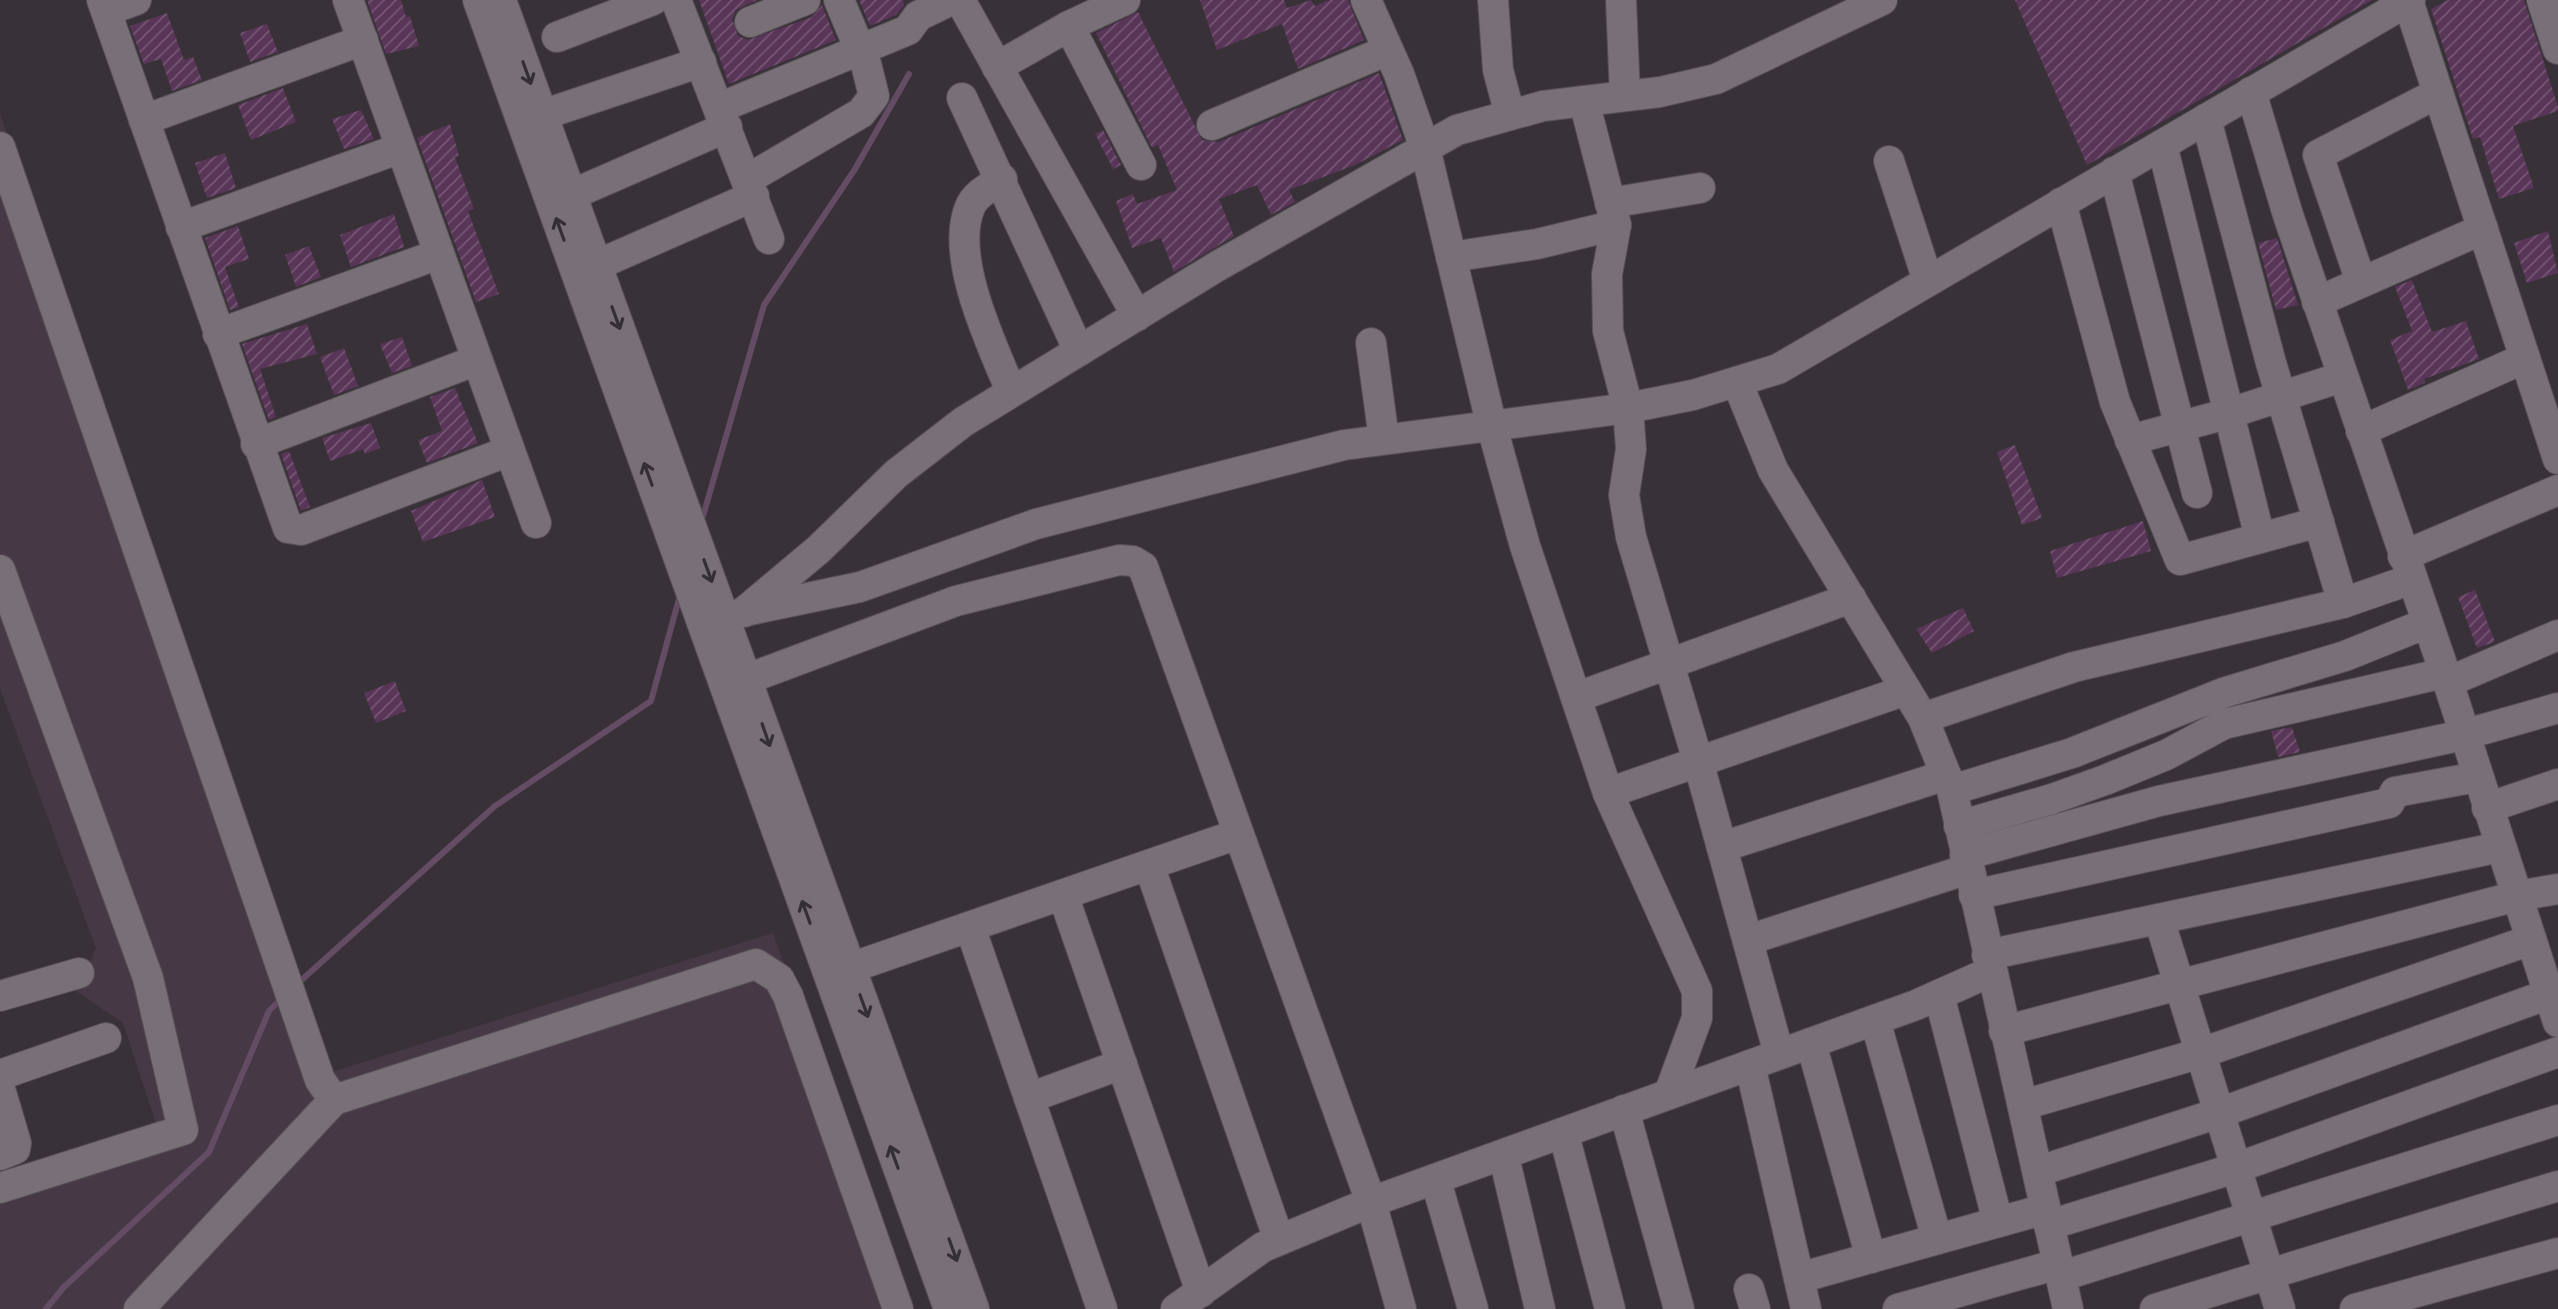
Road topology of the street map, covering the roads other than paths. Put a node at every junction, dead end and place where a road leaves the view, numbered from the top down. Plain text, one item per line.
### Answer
1 (136, 0) edge
2 (348, 0) edge
3 (478, 0) edge
4 (501, 0) edge
5 (653, 0) edge
6 (676, 0) edge
7 (805, 0) edge
8 (839, 0) edge
9 (951, 0) edge
10 (960, 0) edge
11 (1125, 0) edge
12 (1366, 0) edge
13 (1493, 0) edge
14 (1621, 0) edge
15 (1882, 0) edge
16 (2542, 0) edge
17 (2409, 1) edge
18 (104, 6) edge
19 (915, 8) edge
20 (750, 22) dead end
21 (1069, 26) junction
22 (557, 37) dead end
23 (363, 40) junction
24 (2558, 49) edge
25 (860, 50) junction
26 (1388, 50) junction
27 (701, 62) junction
28 (997, 67) junction
29 (2251, 92) junction
30 (2438, 93) junction
31 (1625, 96) junction
32 (962, 98) dead end
33 (1584, 101) junction
34 (542, 115) junction
35 (1510, 115) junction
36 (723, 117) junction
37 (2206, 119) junction
38 (144, 120) junction
39 (1212, 125) dead end
40 (2162, 145) junction
41 (0, 147) edge
42 (401, 148) junction
43 (1425, 148) junction
44 (1889, 161) dead end
45 (1141, 165) dead end
46 (2114, 172) junction
47 (1002, 179) junction
48 (751, 188) junction
49 (1700, 188) dead end
50 (571, 195) junction
51 (2061, 203) junction
52 (1613, 214) junction
53 (181, 227) junction
54 (2483, 229) junction
55 (769, 239) dead end
56 (439, 254) junction
57 (1451, 257) junction
58 (597, 265) junction
59 (1928, 281) junction
60 (2361, 282) junction
61 (2317, 302) junction
62 (1137, 316) junction
63 (218, 334) junction
64 (1371, 343) dead end
65 (1079, 351) junction
66 (2525, 358) junction
67 (477, 360) junction
68 (2342, 377) junction
69 (1737, 382) junction
70 (1011, 391) junction
71 (2281, 396) junction
72 (1628, 408) junction
73 (2230, 413) junction
74 (1492, 427) junction
75 (2178, 427) junction
76 (2361, 431) junction
77 (1384, 439) junction
78 (2130, 440) junction
79 (256, 444) junction
80 (509, 451) junction
81 (2558, 459) edge
82 (2558, 490) edge
83 (2197, 493) dead end
84 (2319, 522) junction
85 (536, 523) dead end
86 (681, 531) junction
87 (2260, 538) junction
88 (2407, 568) junction
89 (0, 570) edge
90 (1851, 598) junction
91 (2343, 603) junction
92 (720, 617) junction
93 (2427, 623) junction
94 (2558, 635) edge
95 (1669, 664) junction
96 (2446, 677) junction
97 (747, 679) junction
98 (1906, 690) junction
99 (1577, 697) junction
100 (2558, 708) edge
101 (1923, 718) junction
102 (2463, 735) junction
103 (1698, 761) junction
104 (2477, 777) junction
105 (1949, 782) junction
106 (2558, 784) edge
107 (1608, 793) junction
108 (2487, 808) junction
109 (1959, 826) junction
110 (1238, 834) junction
111 (1722, 847) junction
112 (2500, 847) junction
113 (1149, 865) junction
114 (1969, 873) junction
115 (2558, 889) edge
116 (1063, 895) junction
117 (2517, 896) junction
118 (2159, 919) junction
119 (970, 927) junction
120 (1748, 940) junction
121 (2531, 940) junction
122 (1989, 964) junction
123 (850, 968) junction
124 (79, 973) dead end
125 (2180, 986) junction
126 (1939, 995) junction
127 (0, 996) edge
128 (2553, 1008) edge
129 (1875, 1020) junction
130 (2004, 1031) junction
131 (106, 1038) dead end
132 (1811, 1043) junction
133 (2558, 1052) edge
134 (2201, 1053) junction
135 (1779, 1054) junction
136 (1122, 1064) junction
137 (1750, 1065) junction
138 (0, 1075) edge
139 (0, 1089) edge
140 (1669, 1094) junction
141 (1029, 1098) junction
142 (334, 1100) junction
143 (2023, 1105) junction
144 (1624, 1110) junction
145 (2219, 1113) junction
146 (2558, 1120) edge
147 (1564, 1135) junction
148 (0, 1155) edge
149 (1504, 1157) junction
150 (2236, 1168) junction
151 (2039, 1171) junction
152 (1436, 1181) junction
153 (2558, 1186) edge
154 (0, 1188) edge
155 (1371, 1202) junction
156 (2047, 1217) junction
157 (2251, 1218) junction
158 (1998, 1222) junction
159 (1937, 1239) junction
160 (1279, 1240) junction
161 (2558, 1253) edge
162 (1871, 1258) junction
163 (2060, 1270) junction
164 (2269, 1273) junction
165 (1799, 1278) junction
166 (1188, 1300) edge
167 (139, 1309) edge
168 (898, 1309) edge
169 (949, 1309) edge
170 (974, 1309) edge
171 (1102, 1309) edge
172 (1399, 1309) edge
173 (1473, 1309) edge
174 (1540, 1309) edge
175 (1610, 1309) edge
176 (1679, 1309) edge
177 (1806, 1309) edge
178 (1898, 1309) edge
179 (2068, 1309) edge
180 (2155, 1309) edge
181 (2280, 1309) edge
182 (2355, 1309) edge

1 - 18 street
2 - 23 street
86 -> 3 street
4 -> 34 street
5 - 22 street
6 - 27 street
7 - 20 street
8 - 25 street
9 - 19 street
10 - 28 street
11 - 21 street
12 - 26 street
13 - 35 street
14 - 31 street
15 - 31 street
16 - 24 street
17 - 29 street
17 - 30 street
18 - 38 street
19 - 25 street
21 - 28 street
21 - 45 street
23 - 38 street
23 - 42 street
25 - 36 street
25 - 48 street
26 - 39 street
26 - 43 street
27 - 34 street
27 - 36 street
28 - 62 street
29 - 37 street
29 - 61 street
30 - 54 street
30 - 60 street
31 - 33 street
32 - 47 street
33 - 35 street
33 - 52 street
34 - 50 street
35 - 43 street
36 - 48 street
36 - 50 street
37 - 40 street
37 - 71 street
38 - 53 street
40 - 46 street
40 - 73 street
41 - 142 street
42 - 53 street
42 - 56 street
43 - 57 street
43 - 62 street
44 - 59 street
46 - 51 street
46 - 75 street
47 - 65 street
47 - 70 street
48 - 55 street
48 - 58 street
49 - 52 street
50 - 58 street
51 - 59 street
51 - 78 street
52 - 57 street
52 - 72 street
53 - 63 street
54 - 60 street
54 - 66 street
56 - 63 street
56 - 67 street
57 - 74 street
58 -> 86 street
59 - 69 street
60 - 61 street
61 - 68 street
62 - 65 street
63 - 79 street
64 - 77 street
65 - 70 street
66 - 76 street
66 - 81 street
67 - 79 street
67 - 80 street
68 - 71 street
68 - 76 street
69 - 72 street
69 - 90 street
70 - 92 street
71 - 73 street
71 - 84 street
72 - 74 street
72 - 95 street
73 - 75 street
73 - 87 street
74 - 77 street
74 - 99 street
75 - 78 street
75 - 83 street
76 - 88 street
77 - 92 street
78 - 87 street
79 - 80 street
80 - 85 street
82 - 88 street
84 - 87 street
84 - 91 street
86 - 92 street
88 - 91 street
88 - 93 street
89 - 154 street
90 - 95 street
90 - 98 street
91 - 101 street
92 - 97 street
169 -> 92 street
93 - 96 street
93 - 105 street
94 - 96 street
95 - 99 street
95 - 103 street
96 - 102 street
96 - 109 street
97 - 110 street
97 -> 123 street
98 - 101 street
98 - 103 street
99 - 107 street
100 - 102 street
101 - 105 street
102 - 104 street
102 - 114 street
103 - 107 street
103 - 111 street
104 - 108 street
104 - 114 street
105 - 109 street
105 - 111 street
106 - 108 street
107 - 140 street
108 - 112 street
109 - 114 street
110 - 113 street
110 - 155 street
111 - 120 street
112 - 117 street
112 - 118 street
113 - 116 street
113 - 160 street
114 - 120 street
114 - 122 street
115 - 117 street
116 - 119 street
116 - 136 street
117 - 121 street
117 - 125 street
118 - 122 street
118 - 125 street
119 - 123 street
119 - 141 street
120 - 135 street
121 - 128 street
121 - 134 street
122 - 126 street
122 - 130 street
123 -> 170 street
124 - 127 street
125 - 130 street
125 - 134 street
126 - 129 street
126 - 158 street
128 - 145 street
129 - 132 street
129 - 159 street
130 - 143 street
131 - 138 street
132 - 135 street
132 - 162 street
133 - 150 street
134 - 143 street
134 - 145 street
135 - 137 street
136 - 141 street
136 - 166 street
137 - 140 street
137 - 165 street
139 - 148 street
140 - 144 street
141 - 171 street
142 - 167 street
142 - 168 street
143 - 151 street
144 - 147 street
144 - 176 street
145 - 150 street
145 - 151 street
146 - 157 street
147 - 149 street
147 - 175 street
149 - 152 street
149 - 174 street
150 - 156 street
150 - 157 street
151 - 156 street
152 - 155 street
152 - 173 street
153 - 164 street
155 - 160 street
155 - 172 street
156 - 158 street
156 - 163 street
157 - 163 street
157 - 164 street
158 - 159 street
159 - 162 street
160 - 166 street
161 - 182 street
162 - 165 street
163 - 178 street
163 - 179 street
164 - 180 street
164 - 181 street
165 - 177 street

